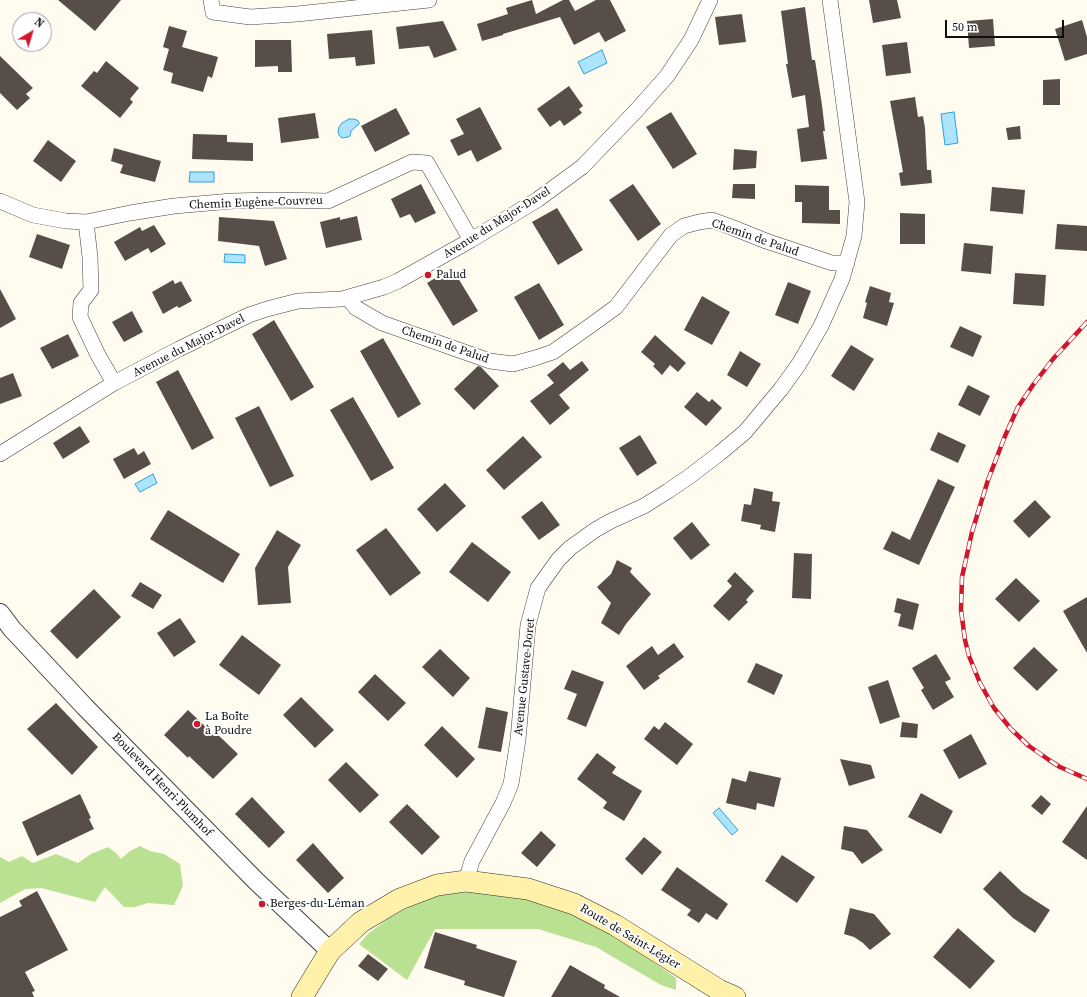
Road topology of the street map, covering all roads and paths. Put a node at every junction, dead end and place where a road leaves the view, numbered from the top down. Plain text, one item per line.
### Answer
1 (429, 0) edge
2 (710, 0) edge
3 (830, 0) edge
4 (212, 6) edge
5 (0, 201) edge
6 (86, 222) junction
7 (471, 240) junction
8 (847, 263) junction
9 (348, 298) junction
10 (114, 383) junction
11 (0, 454) edge
12 (0, 613) edge
13 (466, 881) junction
14 (330, 951) junction
15 (302, 997) edge
16 (735, 997) edge

1 - 4 street
2 - 7 street, Avenue du Major-Davel
3 - 8 street
5 - 6 street, Chemin Eugène-Couvreu
6 - 7 street, Chemin Eugène-Couvreu
6 - 10 street
7 - 9 street, Avenue du Major-Davel
8 - 9 street, Chemin de Palud
8 - 13 street, Avenue Gustave-Doret
9 - 10 street, Avenue du Major-Davel
10 - 11 street, Avenue du Major-Davel
12 - 14 street, Boulevard Henri-Plumhof
13 - 14 main road, Route de Saint-Légier
13 - 16 main road, Route de Saint-Légier
14 - 15 main road, Route de Saint-Légier

